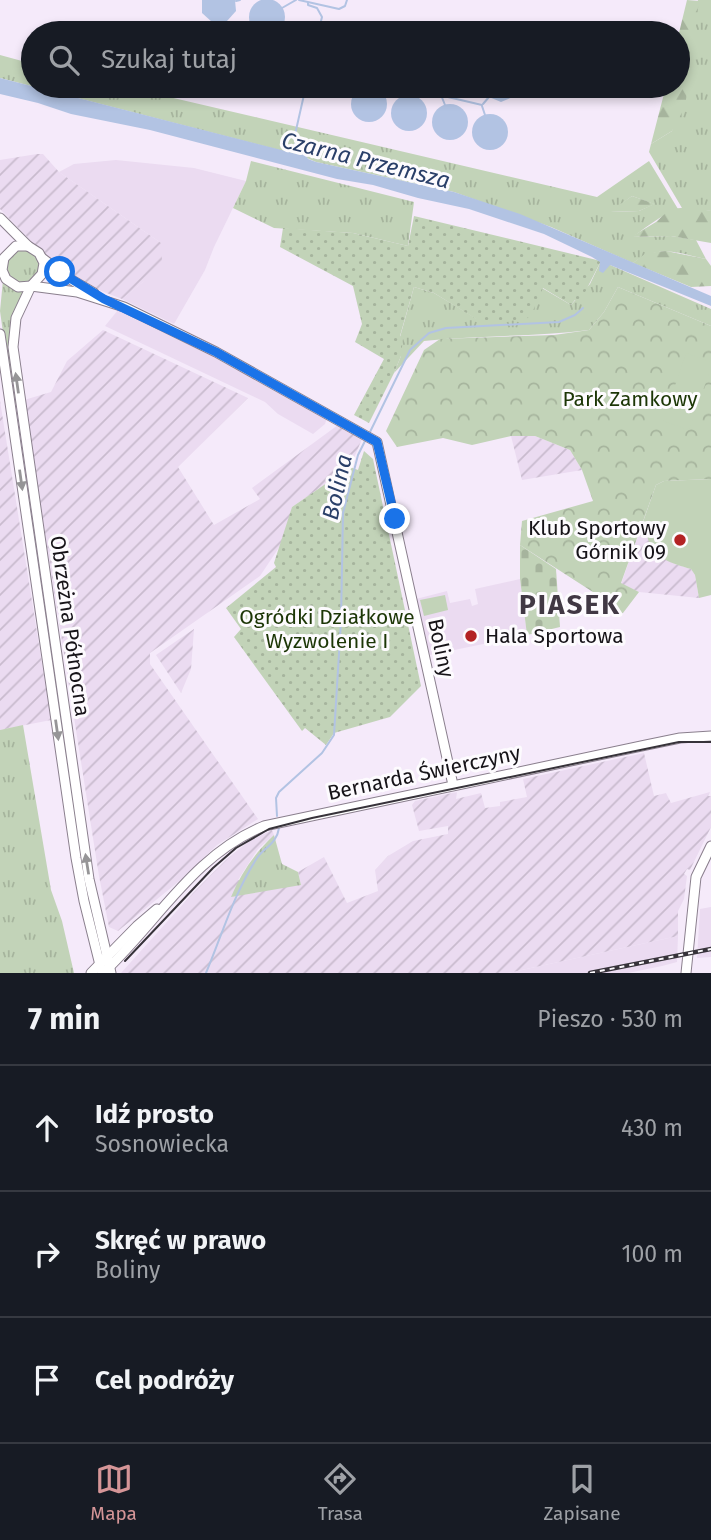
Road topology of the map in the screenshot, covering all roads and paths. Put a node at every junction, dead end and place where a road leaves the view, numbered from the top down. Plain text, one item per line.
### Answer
1 (0, 218) edge
2 (28, 246) junction
3 (42, 258) junction
4 (1, 268) edge
5 (31, 286) junction
6 (104, 299) junction
7 (0, 334) edge
8 (22, 451) junction
9 (51, 653) junction
10 (711, 736) edge
11 (453, 785) junction
12 (711, 846) edge
13 (169, 900) junction
14 (101, 931) junction
15 (129, 935) junction
16 (106, 968) edge
17 (91, 973) edge
18 (686, 973) edge

1 - 2 street
2 - 3 street
2 - 4 street
3 - 5 street
3 - 6 street
4 - 5 street
5 - 6 street
8 -> 5 street, Obrzeżna Północna
6 - 11 street, Boliny
7 - 8 street, Obrzeżna Północna
8 - 9 street, Obrzeżna Północna
14 -> 9 street, Obrzeżna Północna
9 -> 16 street, Obrzeżna Północna
10 - 11 street, Bernarda Świerczyny
11 - 13 street, Bernarda Świerczyny
12 - 18 street
13 - 15 street, Bernarda Świerczyny
13 - 16 street, Bernarda Świerczyny
14 - 15 street
14 - 16 street, Obrzeżna Północna
15 - 16 street, Bernarda Świerczyny
16 - 17 street, Bernarda Świerczyny

